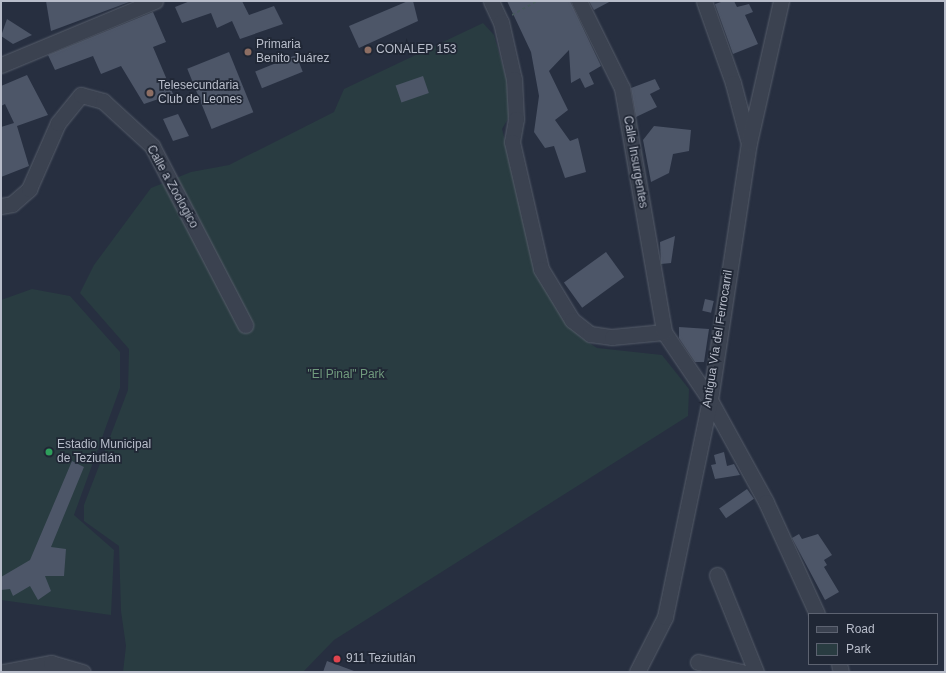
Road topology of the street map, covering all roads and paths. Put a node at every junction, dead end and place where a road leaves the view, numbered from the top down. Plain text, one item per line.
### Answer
1 (155, 1) edge
2 (491, 1) edge
3 (537, 1) edge
4 (579, 1) edge
5 (704, 1) edge
6 (781, 1) edge
7 (501, 22) junction
8 (1, 65) edge
9 (749, 143) junction
10 (1, 206) edge
11 (245, 325) dead end
12 (664, 332) junction
13 (710, 400) junction
14 (717, 575) dead end
15 (817, 613) edge
16 (698, 662) dead end
17 (3, 672) edge
18 (82, 672) edge
19 (637, 672) edge
20 (742, 672) edge
21 (756, 672) edge

1 - 8 street
2 - 7 street
3 - 7 path
4 - 12 street, Calle Insurgentes
5 - 9 street
6 - 9 street, Antigua Vía del Ferrocarril
7 - 12 street
9 - 13 street, Antigua Vía del Ferrocarril
10 - 11 street, Calle a Zoologico
12 - 13 street
13 - 15 street
13 - 19 street, Antigua Vía del Ferrocarril
14 - 21 street
16 - 20 street
17 - 18 street

